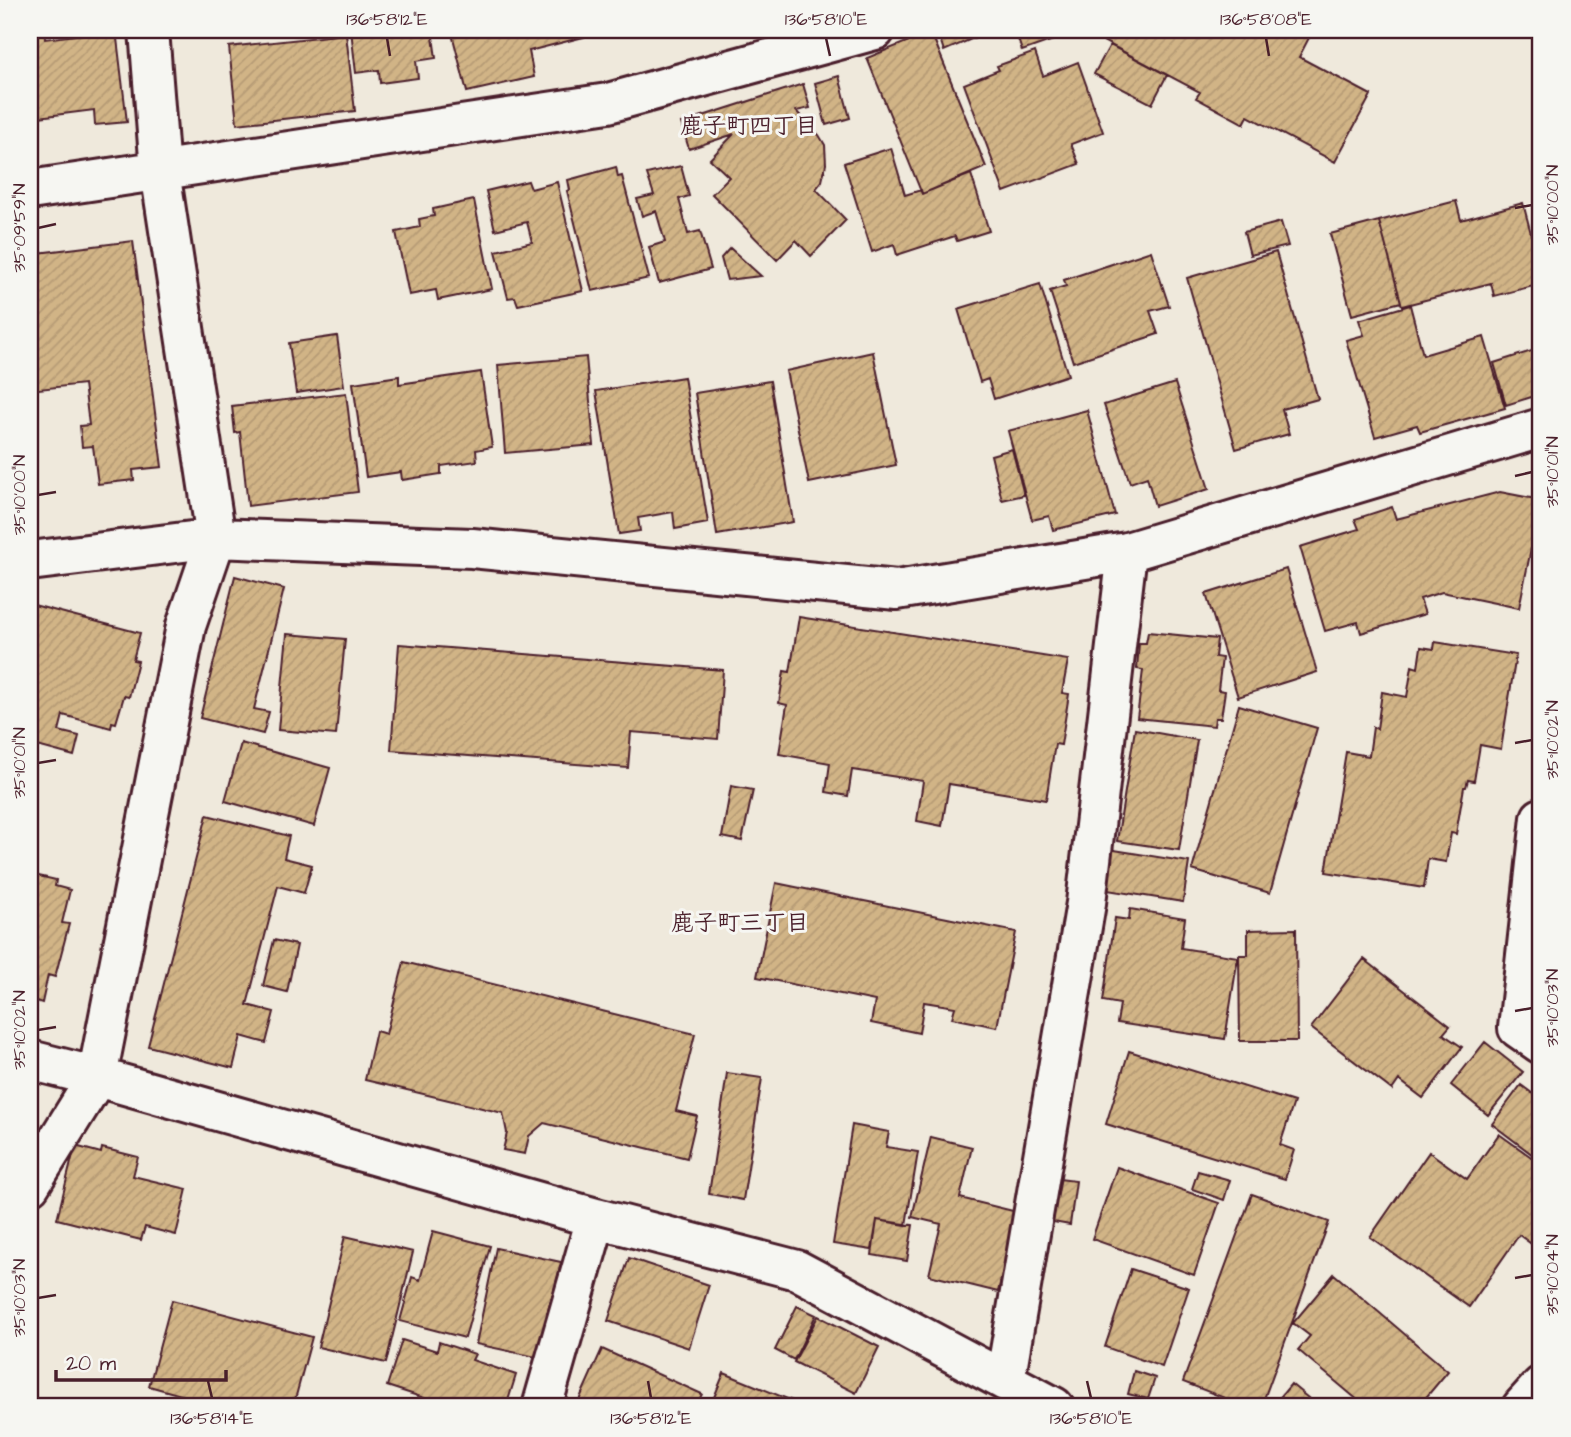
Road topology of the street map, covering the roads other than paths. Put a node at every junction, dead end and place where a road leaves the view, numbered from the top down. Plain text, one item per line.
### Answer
1 (149, 30) edge
2 (875, 30) edge
3 (160, 171) junction
4 (30, 190) edge
5 (1541, 428) edge
6 (216, 538) junction
7 (1127, 552) junction
8 (30, 561) edge
9 (1541, 818) edge
10 (1541, 1044) edge
11 (30, 1060) edge
12 (97, 1077) junction
13 (30, 1185) edge
14 (596, 1217) junction
15 (1005, 1381) junction
16 (1541, 1385) edge
17 (542, 1407) edge
18 (1054, 1407) edge
19 (1522, 1407) edge

1 - 3 street
2 - 3 street
3 - 4 street
3 - 6 street
5 - 7 street
6 - 7 street
6 - 8 street
6 - 12 street
7 - 15 street
9 - 10 street
11 - 12 street
12 - 13 street
12 - 14 street
14 - 15 street
14 - 17 street
15 - 18 street
16 - 19 street

